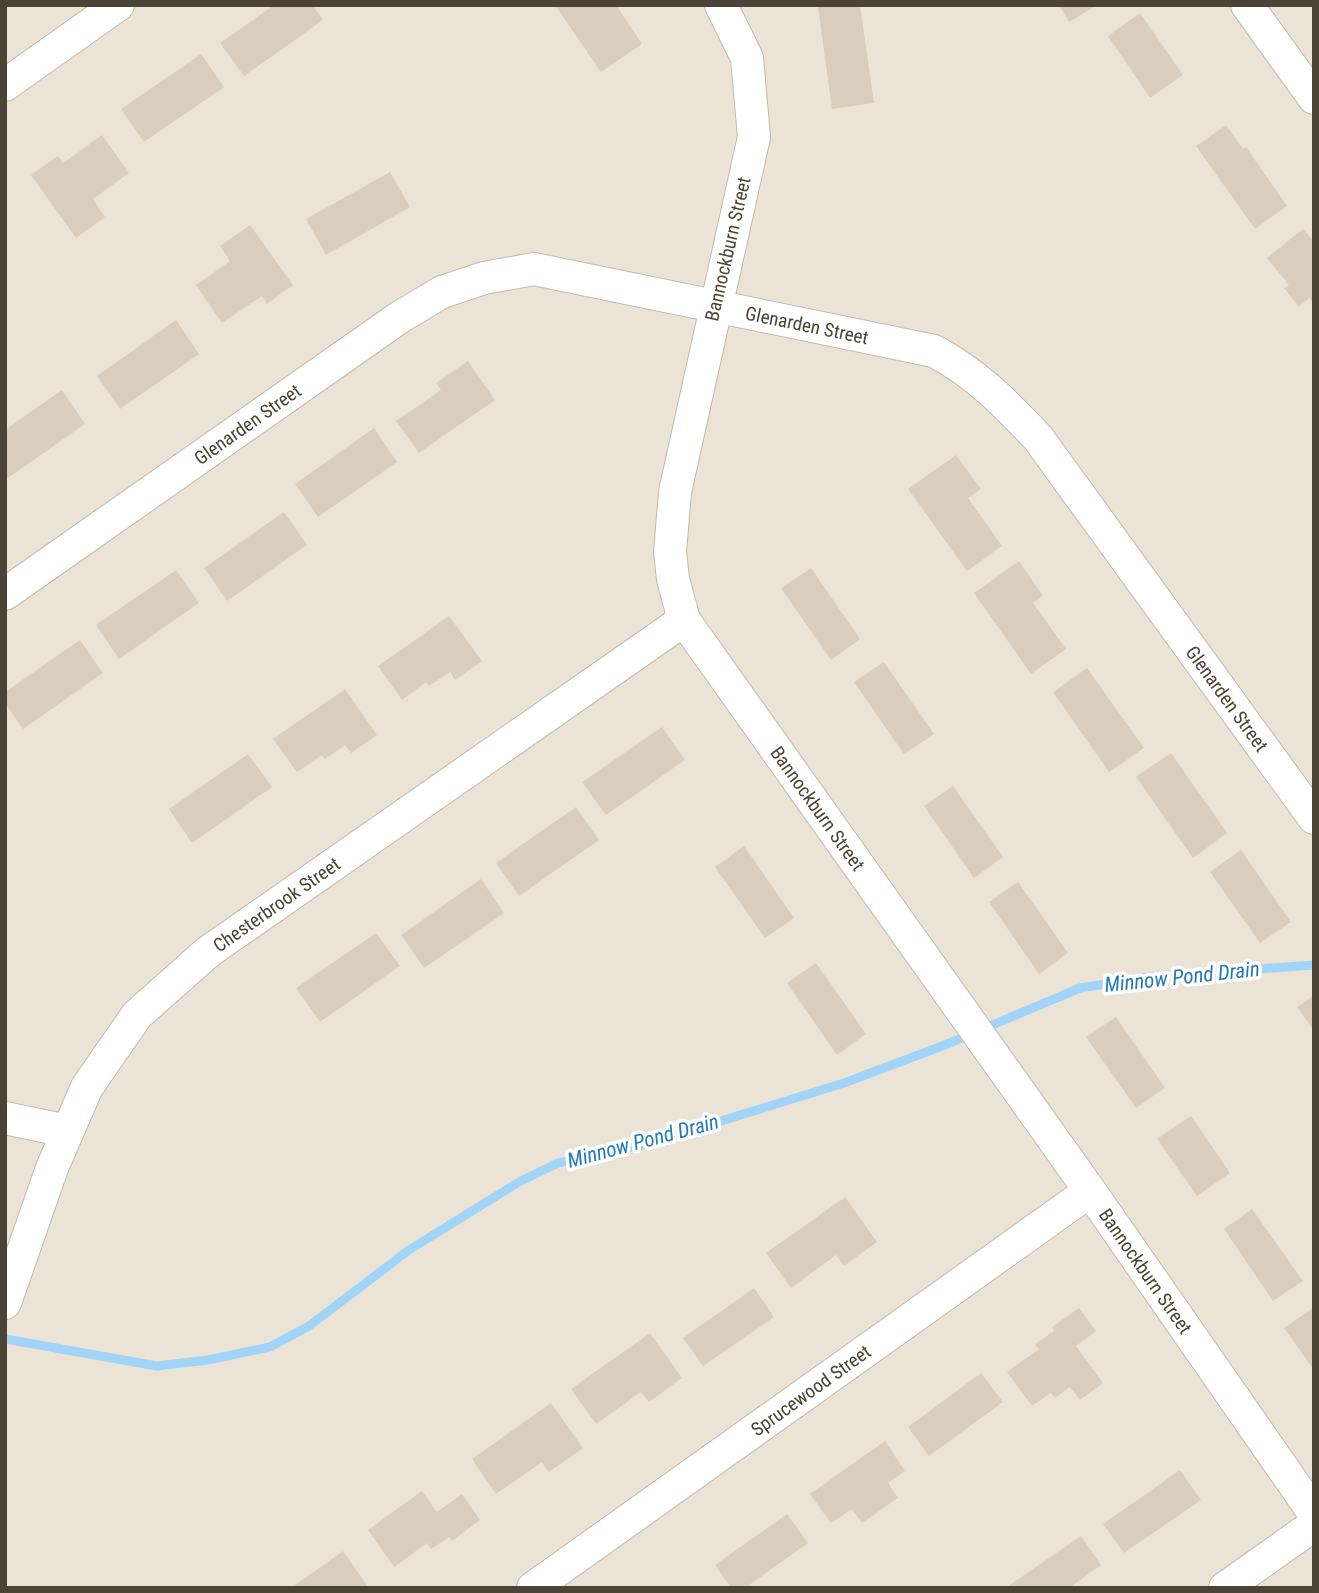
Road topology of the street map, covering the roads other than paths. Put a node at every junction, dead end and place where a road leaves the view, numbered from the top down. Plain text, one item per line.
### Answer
1 (118, 5) edge
2 (721, 5) edge
3 (1247, 5) edge
4 (5, 85) edge
5 (1314, 98) edge
6 (715, 305) junction
7 (5, 594) edge
8 (684, 620) junction
9 (1309, 802) edge
10 (5, 1118) edge
11 (67, 1131) junction
12 (1090, 1191) junction
13 (5, 1303) edge
14 (1314, 1513) edge
15 (1314, 1525) edge
16 (533, 1588) edge
17 (1225, 1588) edge

1 - 4 street
2 - 6 street, Bannockburn Street
3 - 5 street
6 - 7 street, Glenarden Street
6 - 8 street, Bannockburn Street
6 - 9 street, Glenarden Street
8 - 11 street, Chesterbrook Street
8 - 12 street, Bannockburn Street
10 - 11 street
11 - 13 street, Chesterbrook Street
12 - 14 street, Bannockburn Street
12 - 16 street, Sprucewood Street
15 - 17 street

